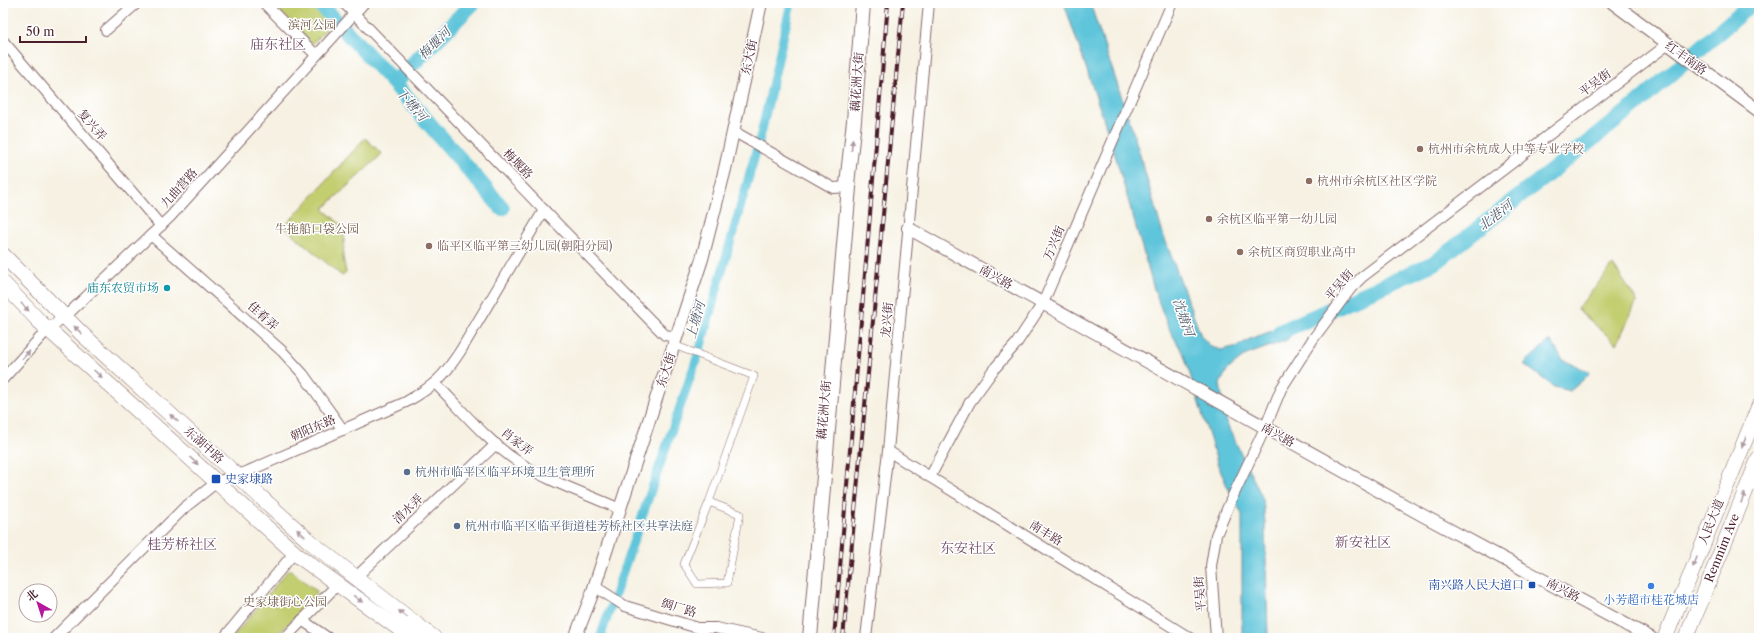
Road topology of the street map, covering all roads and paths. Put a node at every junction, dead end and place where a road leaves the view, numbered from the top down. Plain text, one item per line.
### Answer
1 (136, 3) edge
2 (264, 3) edge
3 (344, 3) edge
4 (364, 3) edge
5 (761, 3) edge
6 (863, 3) edge
7 (929, 3) edge
8 (1172, 3) edge
9 (1613, 3) edge
10 (354, 13) junction
11 (106, 30) dead end
12 (3, 41) edge
13 (1668, 45) junction
14 (318, 54) junction
15 (1759, 112) edge
16 (733, 131) junction
17 (847, 186) junction
18 (544, 210) junction
19 (161, 226) junction
20 (908, 228) junction
21 (151, 235) junction
22 (3, 255) edge
23 (3, 283) edge
24 (1042, 303) junction
25 (64, 317) junction
26 (48, 329) junction
27 (677, 343) junction
28 (3, 379) edge
29 (435, 383) junction
30 (1759, 406) edge
31 (1265, 428) junction
32 (343, 430) junction
33 (496, 444) junction
34 (888, 451) junction
35 (1759, 458) edge
36 (237, 475) junction
37 (930, 477) junction
38 (217, 482) junction
39 (709, 502) junction
40 (620, 509) junction
41 (289, 559) dead end
42 (356, 577) junction
43 (338, 584) junction
44 (594, 586) junction
45 (302, 620) junction
46 (54, 638) edge
47 (224, 638) edge
48 (285, 638) edge
49 (328, 638) edge
50 (412, 638) edge
51 (434, 638) edge
52 (575, 638) edge
53 (762, 638) edge
54 (803, 638) edge
55 (810, 638) edge
56 (866, 638) edge
57 (1190, 638) edge
58 (1216, 638) edge
59 (1651, 638) edge
60 (1665, 638) edge
61 (1686, 638) edge

1 - 11 street
2 - 14 street
3 - 10 street, 梅堰路
4 - 10 street, 九曲营路
5 - 16 street, 东大街
17 -> 6 main road, 藕花洲大街
7 - 20 street, 龙兴街
8 - 24 street, 万兴街
9 - 13 street, 红丰南路
10 - 14 street, 九曲营路
10 - 18 street, 梅堰路
12 - 19 street, 复兴弄
13 - 15 street, 红丰南路
13 - 31 street, 平吴街
14 - 19 street, 九曲营路
16 - 17 street
16 - 27 street, 东大街
17 - 54 main road, 藕花洲大街
17 - 55 main road, 藕花洲大街
18 - 27 street, 梅堰路
18 - 29 street, 朝阳东路
19 - 21 street, 九曲营路
20 - 24 street, 南兴路
20 - 34 street, 龙兴街
21 - 25 street, 九曲营路
21 - 32 street, 佳肴弄
22 - 25 main road, 东湖中路
23 -> 26 main road, 东湖中路
24 - 31 street, 南兴路
24 - 37 street, 万兴街
25 - 26 street, 九曲营路
36 -> 25 main road, 东湖中路
28 -> 26 street, 九曲营路
26 -> 38 main road, 东湖中路
27 - 39 street
27 - 40 street, 东大街
29 - 32 street, 朝阳东路
29 - 33 street, 肖家弄
30 -> 60 main road, 人民大道
31 - 58 street, 平吴街
31 - 59 street, 南兴路
32 - 36 street, 朝阳东路
33 - 40 street, 肖家弄
33 - 42 street, 清水弄
34 - 37 street, 南丰路
34 - 56 street, 龙兴街
61 -> 35 main road, Renmim Ave
36 - 38 street, 朝阳东路
42 -> 36 main road, 东湖中路
37 - 57 street, 南丰路
38 - 43 main road, 东湖中路
38 - 46 street, 朝阳东路
39 - 39 street
40 - 44 street, 东大街
41 - 47 street
51 -> 42 main road, 东湖中路
43 - 45 street
43 -> 50 main road, 东湖中路
44 - 52 street, 东大街
44 - 53 street, 绸厂路
45 - 48 street
45 - 49 street

